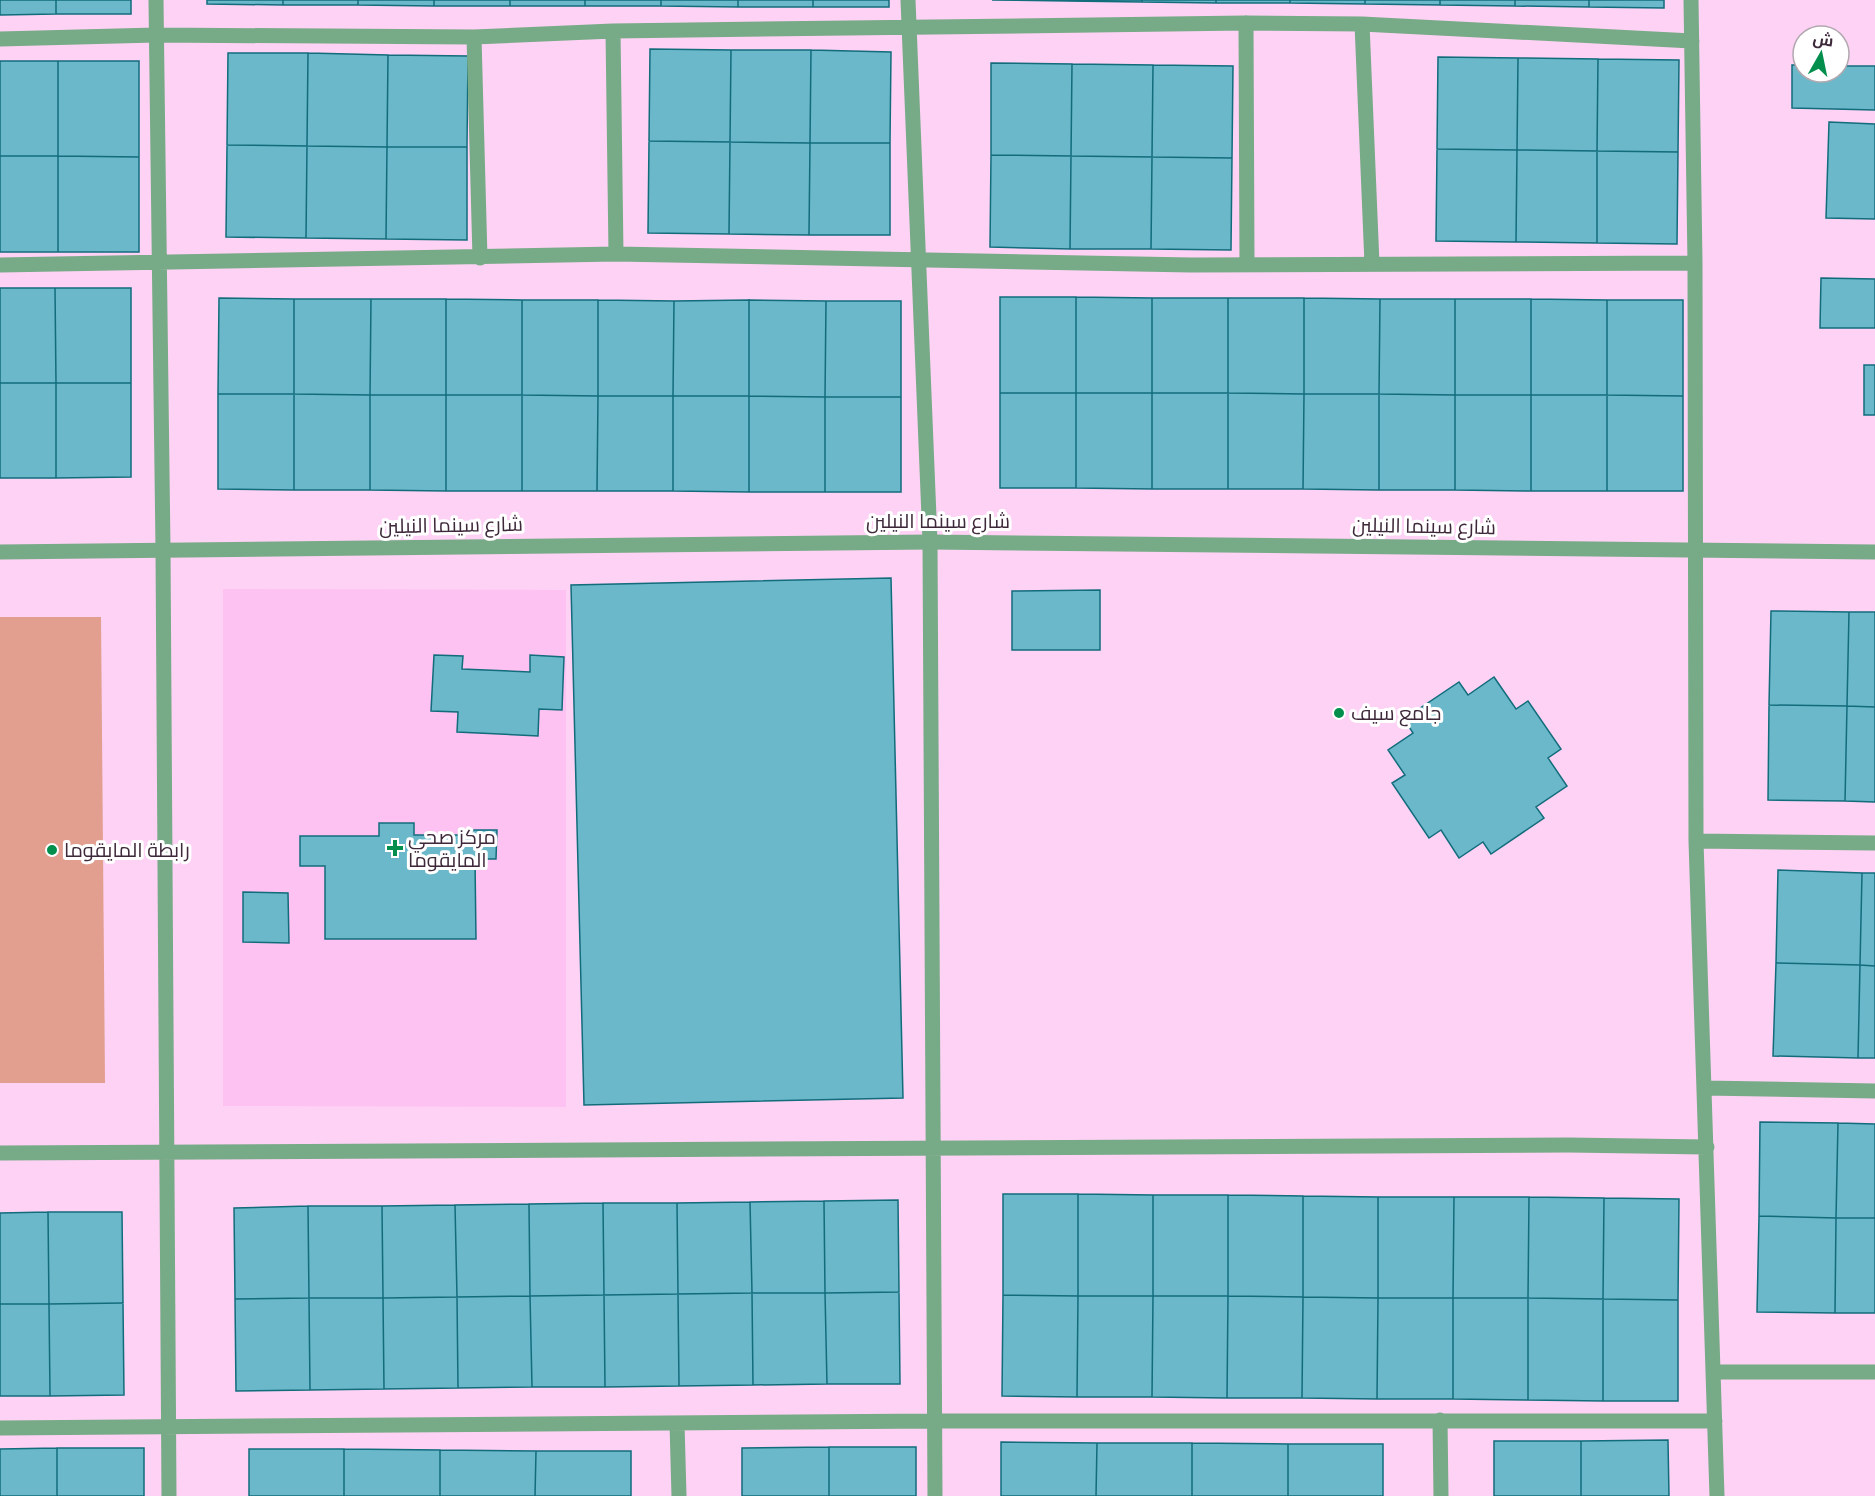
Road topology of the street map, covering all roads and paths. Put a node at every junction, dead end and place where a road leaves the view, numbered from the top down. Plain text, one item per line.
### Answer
1 (156, 0) edge
2 (908, 0) edge
3 (1691, 0) edge
4 (1246, 23) junction
5 (1362, 24) junction
6 (908, 27) junction
7 (613, 31) junction
8 (156, 35) junction
9 (474, 37) junction
10 (0, 39) edge
11 (1692, 41) junction
12 (616, 254) junction
13 (480, 258) junction
14 (917, 260) junction
15 (158, 263) junction
16 (1695, 263) junction
17 (1246, 264) junction
18 (1372, 264) junction
19 (0, 265) edge
20 (930, 542) junction
21 (163, 549) junction
22 (1694, 549) junction
23 (0, 552) edge
24 (1875, 552) edge
25 (1696, 841) junction
26 (1875, 843) edge
27 (1704, 1089) junction
28 (1875, 1091) edge
29 (1707, 1147) junction
30 (933, 1148) junction
31 (168, 1152) junction
32 (0, 1153) edge
33 (1713, 1372) junction
34 (1875, 1372) edge
35 (1440, 1420) junction
36 (934, 1421) junction
37 (1715, 1421) junction
38 (677, 1423) junction
39 (170, 1427) junction
40 (0, 1428) edge
41 (169, 1496) edge
42 (679, 1496) edge
43 (935, 1496) edge
44 (1441, 1496) edge
45 (1717, 1496) edge

1 - 8 street
2 - 6 street
3 - 11 street
4 - 5 street
4 - 6 street
4 - 17 street
5 - 11 street
5 - 18 street
6 - 7 street
6 - 14 street
7 - 9 street
7 - 12 street
8 - 9 street
8 - 10 street
8 - 15 street
9 - 13 street
11 - 16 street
12 - 13 street
12 - 14 street
13 - 15 street
14 - 17 street
14 - 20 street
15 - 19 street
15 - 21 street
16 - 18 street
16 - 22 street
17 - 18 street
20 - 21 street, شارع سينما النيلين
20 - 22 street, شارع سينما النيلين
20 - 30 street
21 - 23 street, شارع سينما النيلين
21 - 31 street
22 - 24 street, شارع سينما النيلين
22 - 25 street
25 - 26 street
25 - 27 street
27 - 28 street
27 - 29 street
29 - 30 street
29 - 33 street
30 - 31 street
30 - 36 street
31 - 32 street
31 - 39 street
33 - 34 street
33 - 37 street
35 - 36 street
35 - 37 street
35 - 44 street
36 - 38 street
36 - 43 street
37 - 45 street
38 - 39 street
38 - 42 street
39 - 40 street
39 - 41 street

